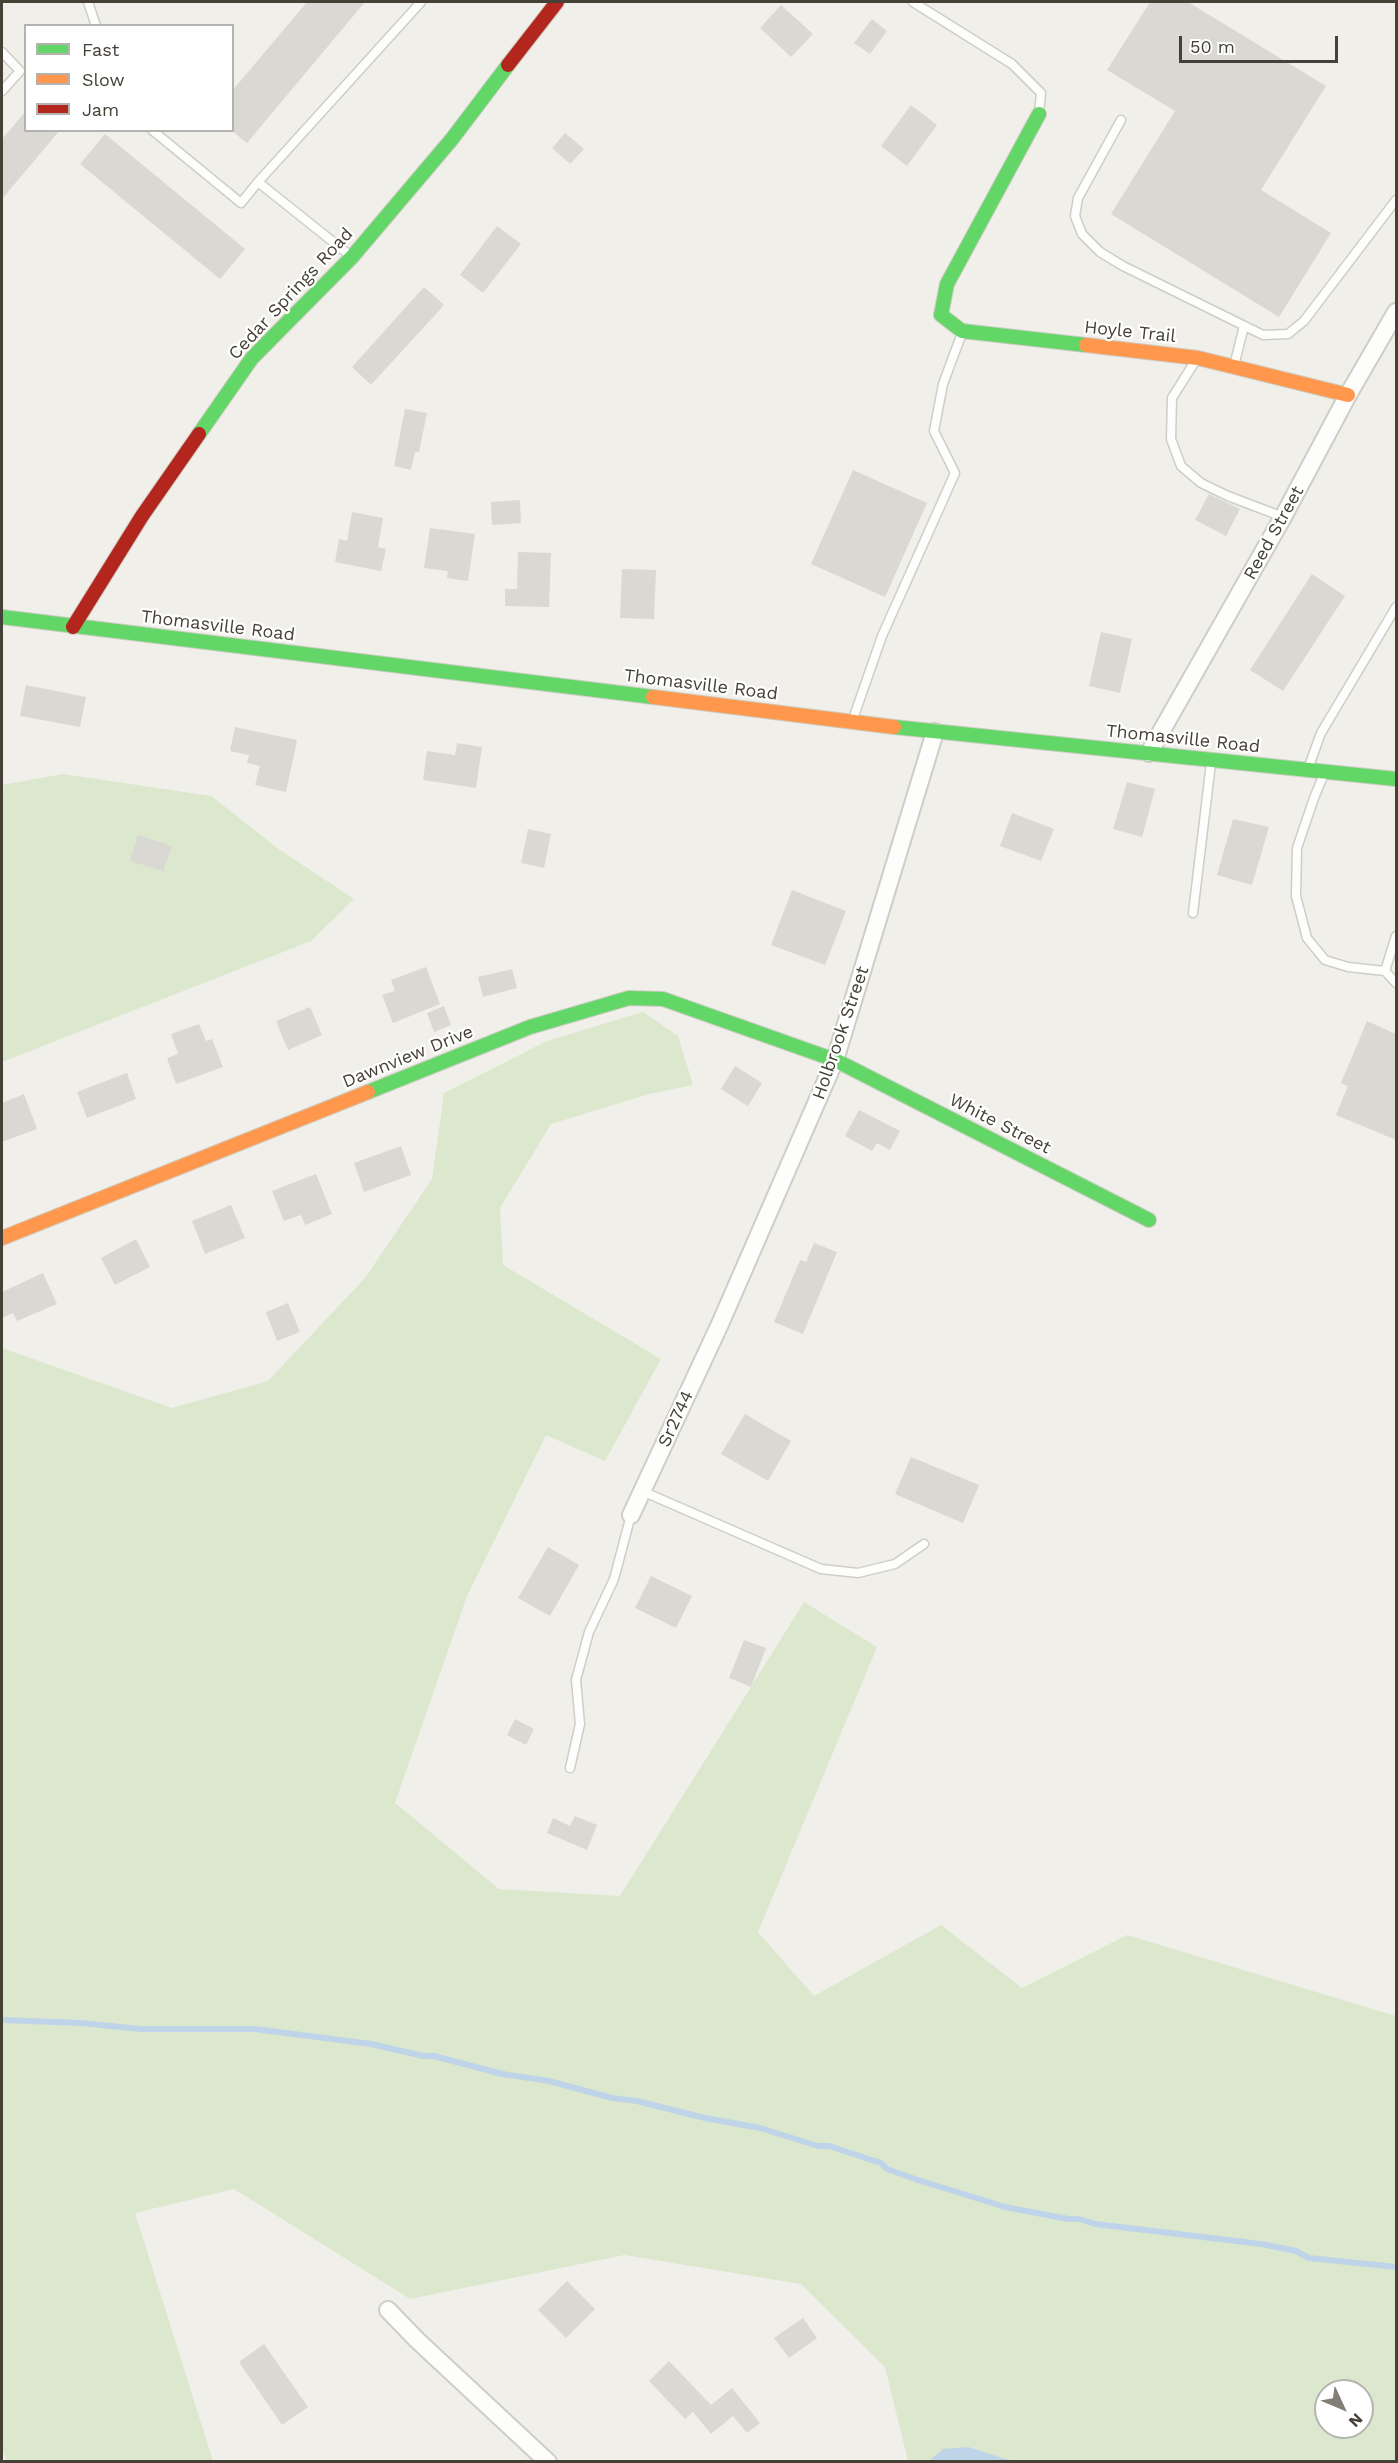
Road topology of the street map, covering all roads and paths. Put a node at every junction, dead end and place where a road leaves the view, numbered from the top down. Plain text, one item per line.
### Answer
1 (88, 2) edge
2 (421, 2) edge
3 (557, 2) edge
4 (913, 2) edge
5 (95, 24) edge
6 (2, 52) edge
7 (2, 91) edge
8 (1039, 114) joint
9 (1121, 120) dead end
10 (154, 132) edge
11 (258, 182) junction
12 (1396, 200) edge
13 (352, 257) junction
14 (1396, 312) edge
15 (1244, 326) junction
16 (962, 331) junction
17 (1390, 334) edge
18 (1198, 358) junction
19 (1234, 366) junction
20 (1348, 395) junction
21 (1283, 518) junction
22 (1396, 607) edge
23 (2, 617) edge
24 (73, 627) junction
25 (852, 722) junction
26 (935, 732) junction
27 (1149, 753) junction
28 (1211, 759) junction
29 (1308, 770) junction
30 (1325, 771) junction
31 (1396, 779) edge
32 (1193, 913) dead end
33 (1396, 936) edge
34 (1386, 970) junction
35 (1396, 983) edge
36 (835, 1060) junction
37 (1149, 1220) dead end
38 (2, 1238) edge
39 (720, 1324) joint
40 (642, 1491) junction
41 (631, 1515) joint
42 (924, 1544) dead end
43 (570, 1768) dead end
44 (388, 2310) dead end
45 (548, 2462) edge

1 - 5 lane
2 - 11 lane
3 - 13 street, Cedar Springs Road
4 - 8 lane
6 - 7 lane
8 - 16 street
9 - 15 lane
10 - 11 lane
11 - 13 lane
12 - 15 lane
13 - 24 street, Cedar Springs Road
14 - 17 street, Reed Street
15 - 19 lane
16 - 18 street, Hoyle Trail
16 - 25 lane
17 - 20 street, Reed Street
18 - 19 street, Hoyle Trail
18 - 21 lane
19 - 20 street, Hoyle Trail
20 - 21 street, Reed Street
21 - 27 street, Reed Street
22 - 29 lane
23 - 24 street, Thomasville Road
24 - 25 street, Thomasville Road
25 - 26 street, Thomasville Road
26 - 27 street, Thomasville Road
26 - 36 street, Holbrook Street
27 - 28 street, Thomasville Road
28 - 29 street, Thomasville Road
28 - 32 lane
29 - 30 street, Thomasville Road
30 - 31 street, Thomasville Road
30 - 34 lane
33 - 34 lane
34 - 35 lane
36 - 37 street, White Street
36 - 38 street, Dawnview Drive
36 - 39 street, Holbrook Street
39 - 40 street, Sr2744
40 - 41 street, Sr2744
40 - 42 lane
41 - 43 lane
44 - 45 street

